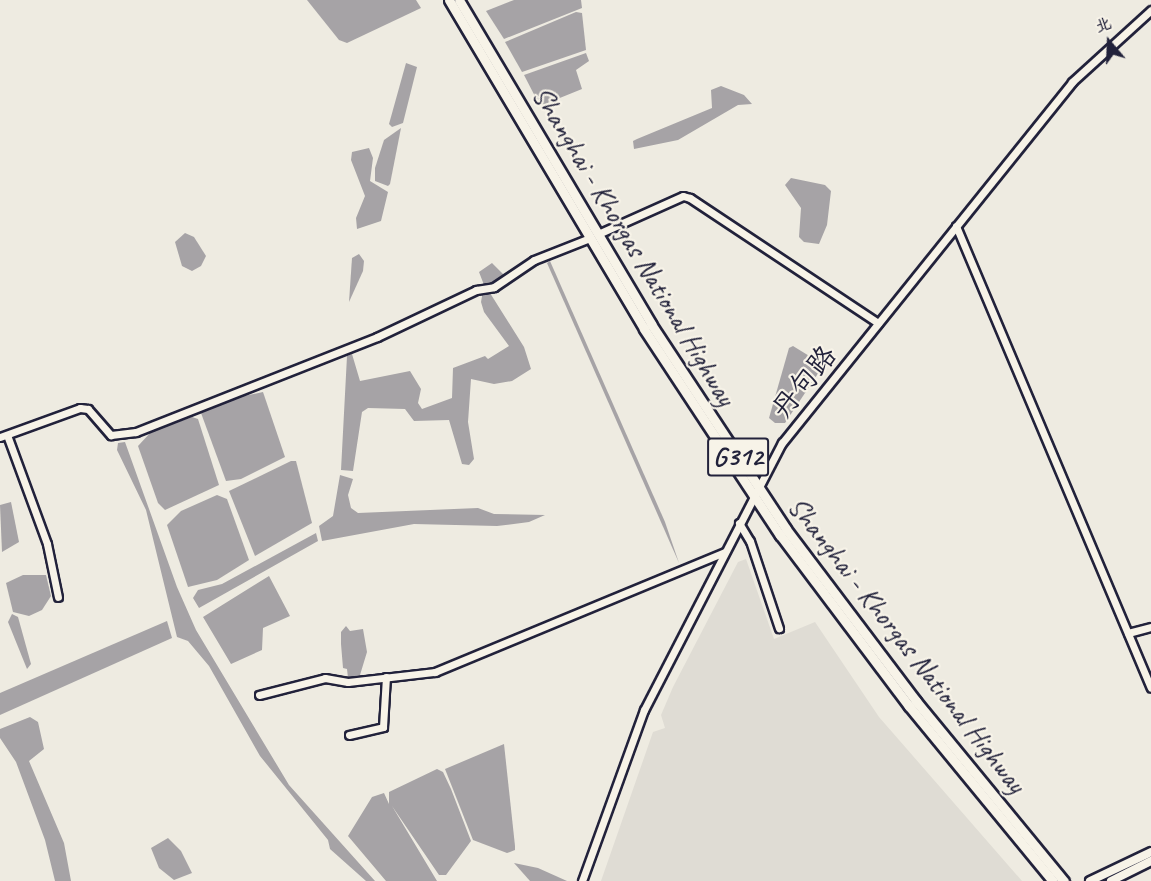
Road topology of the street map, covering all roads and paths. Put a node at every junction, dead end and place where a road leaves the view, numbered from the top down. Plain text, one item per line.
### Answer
1 (449, 0) edge
2 (459, 0) edge
3 (1151, 10) edge
4 (956, 226) junction
5 (594, 236) junction
6 (878, 323) junction
7 (4, 436) edge
8 (758, 485) junction
9 (753, 495) junction
10 (739, 523) junction
11 (724, 552) junction
12 (58, 597) dead end
13 (1151, 627) edge
14 (779, 628) dead end
15 (1128, 633) junction
16 (387, 677) junction
17 (1151, 688) edge
18 (259, 695) dead end
19 (912, 703) junction
20 (349, 735) dead end
21 (1151, 852) edge
22 (1151, 861) edge
23 (582, 881) edge
24 (1053, 881) edge
25 (1064, 881) edge
26 (1090, 881) edge
27 (1111, 881) edge

1 - 5 highway, Shanghai - Khorgas National Highway / G312
2 - 5 highway, Shanghai - Khorgas National Highway / G312
3 - 4 street, 丹句路
4 - 6 street, 丹句路
4 - 15 street
5 - 6 street
5 - 7 street
5 - 8 highway, Shanghai - Khorgas National Highway / G312
5 - 9 highway, Shanghai - Khorgas National Highway / G312
6 - 8 street, 丹句路
7 - 12 street
8 - 9 street, 丹句路
8 - 19 highway, Shanghai - Khorgas National Highway / G312
9 - 10 street, 丹句路
9 - 19 highway, Shanghai - Khorgas National Highway / G312
10 - 11 street, 丹句路
10 - 14 street
11 - 16 street
11 - 23 street, 丹句路
13 - 15 street
15 - 17 street
16 - 18 street
16 - 20 street
19 - 24 highway, Shanghai - Khorgas National Highway / G312
19 - 25 highway, Shanghai - Khorgas National Highway / G312
21 - 26 main road
22 - 27 main road

